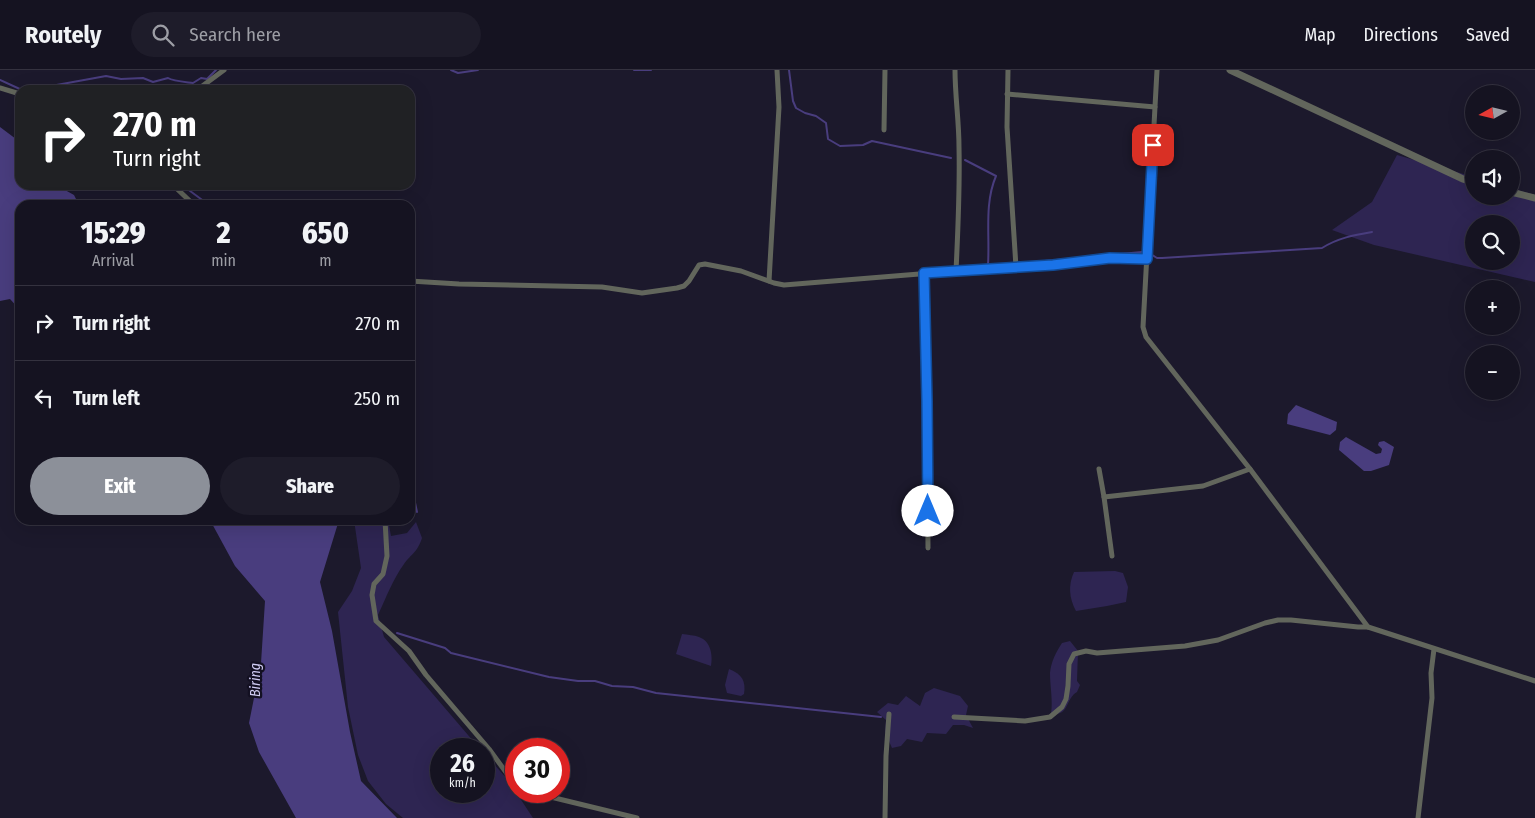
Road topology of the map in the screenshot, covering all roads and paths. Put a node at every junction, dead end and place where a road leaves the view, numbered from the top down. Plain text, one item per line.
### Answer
1 (224, 70) edge
2 (777, 70) edge
3 (885, 70) edge
4 (955, 70) edge
5 (1008, 70) edge
6 (1157, 70) edge
7 (1230, 70) edge
8 (204, 85) edge
9 (0, 88) edge
10 (15, 92) edge
11 (1007, 94) junction
12 (1155, 107) junction
13 (884, 130) dead end
14 (1465, 180) edge
15 (178, 190) edge
16 (1520, 194) edge
17 (1535, 198) edge
18 (189, 200) edge
19 (1147, 259) junction
20 (1016, 267) junction
21 (956, 271) junction
22 (924, 273) junction
23 (415, 281) edge
24 (769, 281) junction
25 (1099, 469) dead end
26 (1250, 469) junction
27 (1104, 497) junction
28 (385, 525) edge
29 (928, 548) dead end
30 (1112, 556) dead end
31 (1368, 627) junction
32 (1434, 649) junction
33 (1535, 681) edge
34 (889, 714) dead end
35 (954, 717) dead end
36 (505, 771) edge
37 (570, 802) edge
38 (637, 818) edge
39 (885, 818) edge
40 (1418, 818) edge

1 - 8 street
2 - 24 street
3 - 13 street
4 - 21 street
5 - 11 street
6 - 12 street
7 - 14 street
9 - 10 street
11 - 12 street
11 - 20 street
12 - 19 street
15 - 18 street
16 - 17 street
19 - 20 street
19 - 26 street
20 - 21 street
21 - 22 street
22 - 24 street
22 - 29 street
23 - 24 street
25 - 27 street
26 - 27 street
26 - 31 street
27 - 30 street
28 - 36 street
31 - 32 street
31 - 35 street
32 - 33 street
32 - 40 street
34 - 39 street
37 - 38 street

